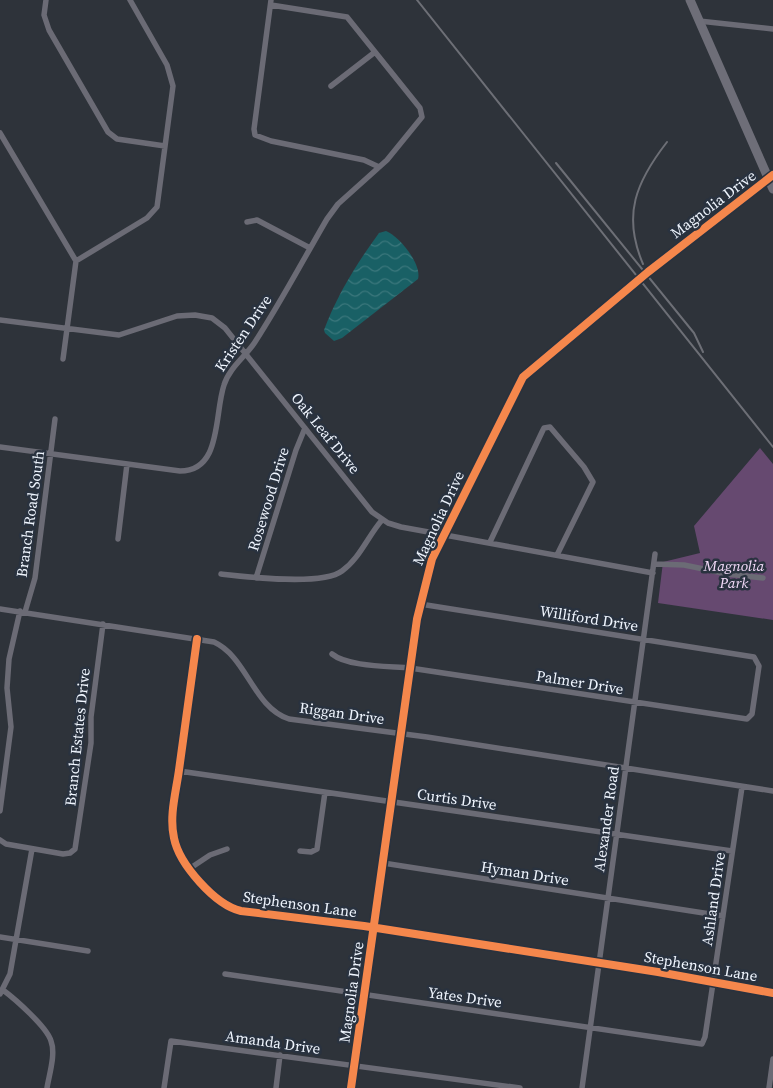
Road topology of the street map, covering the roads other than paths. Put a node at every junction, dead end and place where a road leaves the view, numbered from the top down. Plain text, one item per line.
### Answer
1 (46, 0) edge
2 (130, 0) edge
3 (690, 0) edge
4 (271, 3) edge
5 (699, 21) junction
6 (773, 29) edge
7 (375, 52) junction
8 (331, 86) dead end
9 (0, 133) edge
10 (165, 146) junction
11 (379, 167) junction
12 (771, 177) edge
13 (773, 189) edge
14 (247, 222) dead end
15 (310, 248) junction
16 (76, 261) junction
17 (0, 320) edge
18 (67, 329) junction
19 (246, 354) junction
20 (63, 359) dead end
21 (55, 419) dead end
22 (305, 428) junction
23 (0, 447) edge
24 (51, 454) junction
25 (127, 464) junction
26 (382, 520) junction
27 (444, 534) junction
28 (118, 540) dead end
29 (490, 542) junction
30 (557, 554) junction
31 (655, 554) dead end
32 (654, 564) junction
33 (653, 573) junction
34 (221, 574) dead end
35 (256, 578) junction
36 (762, 578) dead end
37 (420, 604) junction
38 (0, 608) edge
39 (22, 612) junction
40 (103, 624) junction
41 (197, 639) junction
42 (644, 640) junction
43 (332, 654) dead end
44 (410, 668) junction
45 (635, 702) junction
46 (748, 719) joint
47 (401, 733) junction
48 (626, 768) junction
49 (179, 771) junction
50 (742, 787) junction
51 (773, 791) edge
52 (326, 792) junction
53 (391, 802) junction
54 (0, 811) edge
55 (617, 834) junction
56 (0, 840) edge
57 (32, 849) junction
58 (227, 849) dead end
59 (300, 851) dead end
60 (732, 851) junction
61 (383, 863) junction
62 (189, 869) junction
63 (608, 898) junction
64 (723, 916) junction
65 (374, 928) junction
66 (0, 937) edge
67 (17, 939) junction
68 (88, 952) dead end
69 (599, 963) junction
70 (225, 974) dead end
71 (714, 981) junction
72 (2, 992) edge
73 (773, 993) edge
74 (364, 995) junction
75 (590, 1028) junction
76 (702, 1044) joint
77 (280, 1055) junction
78 (773, 1059) edge
79 (354, 1066) junction
80 (772, 1077) edge
81 (47, 1088) edge
82 (164, 1088) edge
83 (276, 1088) edge
84 (351, 1088) edge
85 (516, 1088) edge
86 (520, 1088) edge
87 (582, 1088) edge
88 (769, 1088) edge

1 - 10 street
2 - 10 street
3 - 5 main road
4 - 7 street
4 - 11 street
5 - 6 street
5 - 12 main road
7 - 8 street
7 - 11 street, Kristen Drive
9 - 16 street
10 - 16 street
11 - 15 street, Kristen Drive
12 - 13 main road
12 - 27 street, Magnolia Drive
14 - 15 street
15 - 19 street, Kristen Drive
16 - 18 street
17 - 18 street, Oak Leaf Drive
18 - 19 street, Oak Leaf Drive
18 - 20 street
19 - 22 street, Oak Leaf Drive
19 - 25 street, Kristen Drive
21 - 24 street, Branch Road South
22 - 26 street, Oak Leaf Drive
22 - 35 street, Rosewood Drive
23 - 24 street, Kristen Drive
24 - 25 street, Kristen Drive
24 - 39 street, Branch Road South
25 - 28 street
26 - 27 street, Oak Leaf Drive
26 - 35 street
27 - 29 street, Oak Leaf Drive
27 - 37 street, Magnolia Drive
29 - 30 street, Oak Leaf Drive
29 - 30 street
30 - 33 street, Oak Leaf Drive
31 - 32 street, Alexander Road
32 - 33 street, Alexander Road
32 - 36 street
33 - 42 street, Alexander Road
34 - 35 street
37 - 42 street, Williford Drive
37 - 44 street, Magnolia Drive
38 - 39 street, Riggan Drive
39 - 40 street, Riggan Drive
39 - 54 street, Branch Road South
40 - 41 street, Riggan Drive
40 - 57 street, Branch Estates Drive
41 - 47 street, Riggan Drive
41 - 49 street, Stephenson Lane
42 - 45 street, Alexander Road
42 - 46 street, Williford Drive
43 - 44 street, Palmer Drive
44 - 45 street, Palmer Drive
44 - 47 street, Magnolia Drive
45 - 46 street, Palmer Drive
45 - 48 street, Alexander Road
47 - 48 street, Riggan Drive
47 - 53 street, Magnolia Drive
48 - 50 street, Riggan Drive
48 - 55 street, Alexander Road
49 - 52 street, Curtis Drive
49 - 62 street, Stephenson Lane
50 - 51 street, Riggan Drive
50 - 60 street, Ashland Drive
52 - 53 street, Curtis Drive
52 - 59 street
53 - 55 street, Curtis Drive
53 - 61 street, Magnolia Drive
55 - 60 street, Curtis Drive
55 - 63 street, Alexander Road
56 - 57 street
57 - 67 street
58 - 62 street
60 - 64 street, Ashland Drive
61 - 63 street, Hyman Drive
61 - 65 street, Magnolia Drive
62 - 65 street, Stephenson Lane
63 - 64 street, Hyman Drive
63 - 69 street, Alexander Road
64 - 71 street, Ashland Drive
65 - 69 street, Stephenson Lane
65 - 74 street, Magnolia Drive
66 - 67 street
67 - 68 street
67 - 72 street
69 - 71 street, Stephenson Lane
69 - 75 street, Alexander Road
70 - 74 street, Yates Drive
71 - 73 street, Stephenson Lane
71 - 76 street, Ashland Drive
72 - 81 street
74 - 75 street, Yates Drive
74 - 79 street, Magnolia Drive
75 - 76 street, Yates Drive
75 - 87 street, Alexander Road
77 - 79 street, Amanda Drive
77 - 82 street, Amanda Drive
77 - 83 street
78 - 80 street
79 - 84 street, Magnolia Drive
79 - 85 street, Amanda Drive
80 - 88 street
85 - 86 street, Amanda Drive

